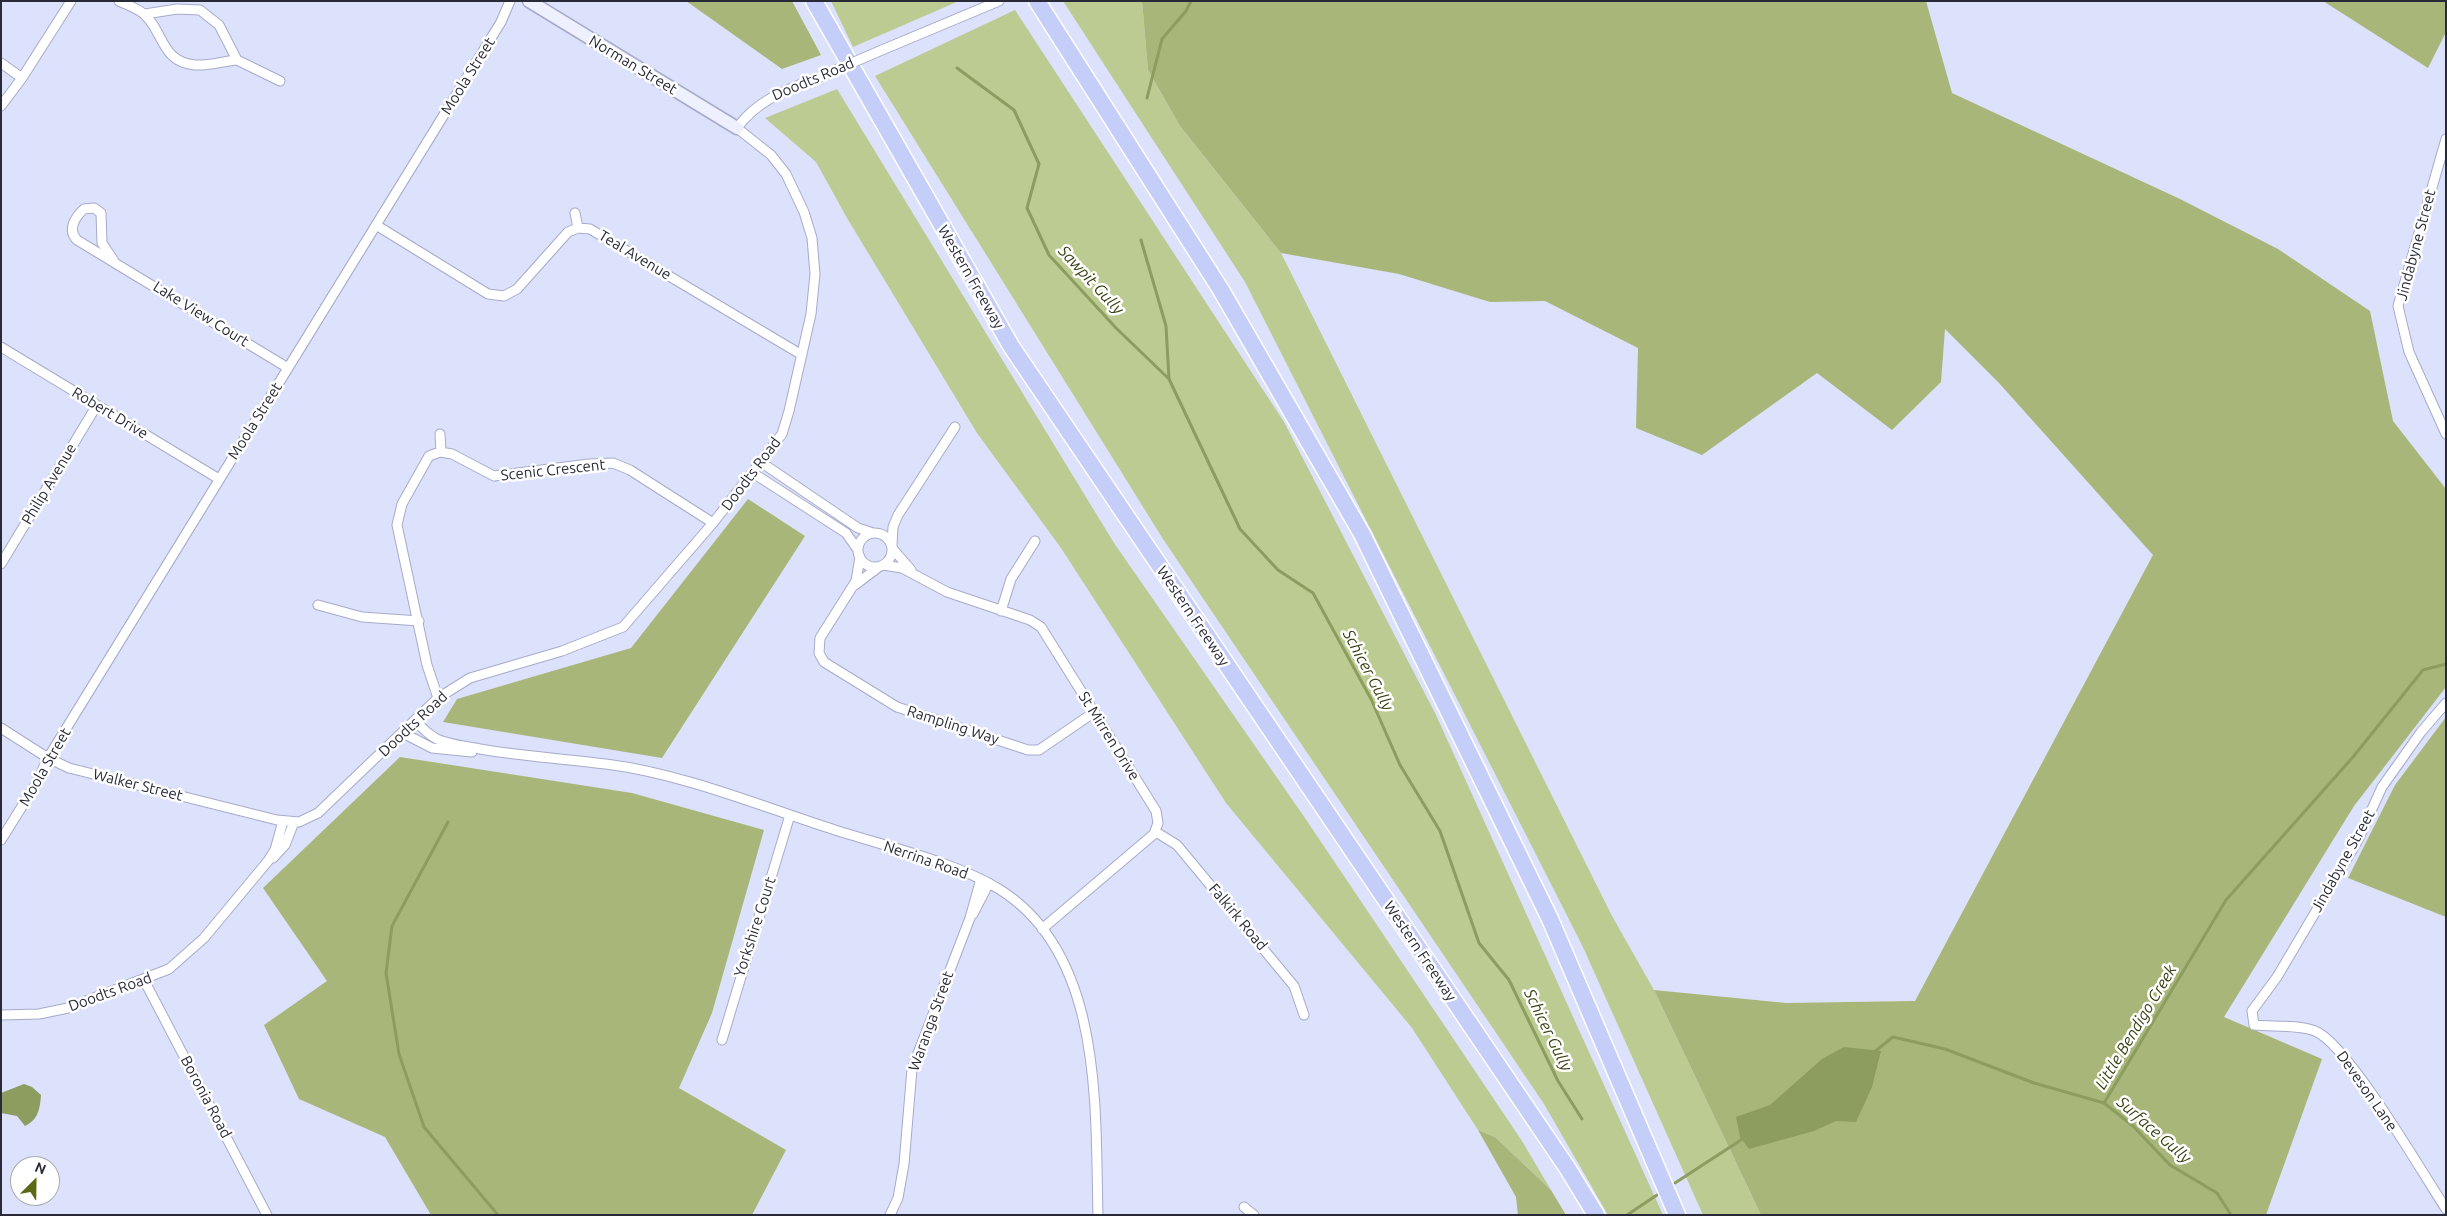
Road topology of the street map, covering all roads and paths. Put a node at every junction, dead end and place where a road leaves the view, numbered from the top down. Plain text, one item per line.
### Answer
1 (71, 1) edge
2 (119, 1) edge
3 (510, 1) edge
4 (529, 1) edge
5 (814, 1) edge
6 (999, 1) edge
7 (1037, 1) edge
8 (145, 14) junction
9 (237, 60) junction
10 (1, 63) edge
11 (22, 78) junction
12 (280, 81) dead end
13 (1, 106) edge
14 (737, 128) junction
15 (2446, 139) edge
16 (575, 213) dead end
17 (376, 224) junction
18 (578, 228) junction
19 (114, 261) junction
20 (1, 347) edge
21 (802, 355) junction
22 (288, 368) junction
23 (97, 405) junction
24 (955, 427) dead end
25 (440, 434) dead end
26 (2446, 434) edge
27 (441, 452) junction
28 (762, 462) junction
29 (753, 473) junction
30 (219, 479) junction
31 (898, 515) junction
32 (713, 523) junction
33 (874, 533) junction
34 (1035, 541) dead end
35 (892, 547) junction
36 (859, 554) junction
37 (1, 564) edge
38 (882, 565) junction
39 (921, 578) junction
40 (851, 589) junction
41 (318, 605) dead end
42 (1002, 611) junction
43 (419, 621) junction
44 (438, 698) junction
45 (2446, 702) edge
46 (1093, 713) junction
47 (415, 720) junction
48 (1, 728) edge
49 (402, 733) junction
50 (507, 753) junction
51 (48, 758) junction
52 (790, 815) junction
53 (283, 821) junction
54 (294, 822) junction
55 (1156, 832) junction
56 (1, 840) edge
57 (264, 866) junction
58 (985, 881) junction
59 (1042, 929) junction
60 (144, 980) junction
61 (1, 1015) edge
62 (1304, 1015) dead end
63 (2254, 1025) joint
64 (722, 1040) dead end
65 (1244, 1207) dead end
66 (2446, 1209) edge
67 (267, 1215) edge
68 (890, 1215) edge
69 (1098, 1215) edge
70 (1254, 1215) edge
71 (1596, 1215) edge
72 (1677, 1215) edge

1 - 11 street
2 - 8 street
3 - 17 street, Moola Street
4 - 14 street, Norman Street
5 - 71 highway, Western Freeway
6 - 14 street, Doodts Road, bridge
7 - 72 highway
8 - 9 street
8 - 9 street
9 - 12 street
10 - 11 street
11 - 13 street
14 - 21 street, Doodts Road
15 - 26 street, Jindabyne Street
16 - 18 street
17 - 18 street, Teal Avenue
17 - 22 street, Moola Street
18 - 21 street, Teal Avenue
19 - 19 street, Lake View Court
19 - 22 street, Lake View Court
20 - 23 street, Robert Drive
21 - 28 street, Doodts Road
22 - 30 street, Moola Street
23 - 30 street, Robert Drive
23 - 37 street, Philip Avenue
24 - 31 street
25 - 27 street
27 - 32 street, Scenic Crescent
27 - 43 street
28 - 29 street, Doodts Road
28 - 33 street
29 - 32 street, Doodts Road
29 - 36 street
30 - 51 street, Moola Street
31 - 33 street
31 - 35 street
32 - 44 street, Doodts Road
33 - 35 street
33 - 36 street
34 - 42 street
35 - 38 street
35 - 39 street, St Mirren Drive
36 - 38 street
36 - 40 street
38 - 39 street, St Mirren Drive
38 - 40 street
39 - 42 street, St Mirren Drive
40 - 46 street, Rampling Way
41 - 43 street
42 - 46 street, St Mirren Drive
43 - 44 street
44 - 47 street, Doodts Road
45 - 63 street, Jindabyne Street
46 - 55 street, St Mirren Drive
47 - 49 street, Doodts Road
47 - 50 street, Nerrina Road
48 - 51 street, Walker Street
49 - 50 street, Nerrina Road
49 - 54 street, Doodts Road
50 - 52 street, Nerrina Road
51 - 53 street, Walker Street
51 - 56 street, Moola Street
52 - 58 street, Nerrina Road
52 - 64 street, Yorkshire Court
53 - 54 street, Doodts Road
53 - 57 street, Doodts Road
54 - 57 street, Doodts Road
55 - 59 street
55 - 62 street, Falkirk Road
57 - 60 street, Doodts Road
58 - 59 street, Nerrina Road
58 - 68 street, Waranga Street
59 - 69 street, Nerrina Road
60 - 61 street, Doodts Road
60 - 67 street, Boronia Road
63 - 66 street, Deveson Lane
65 - 70 street

